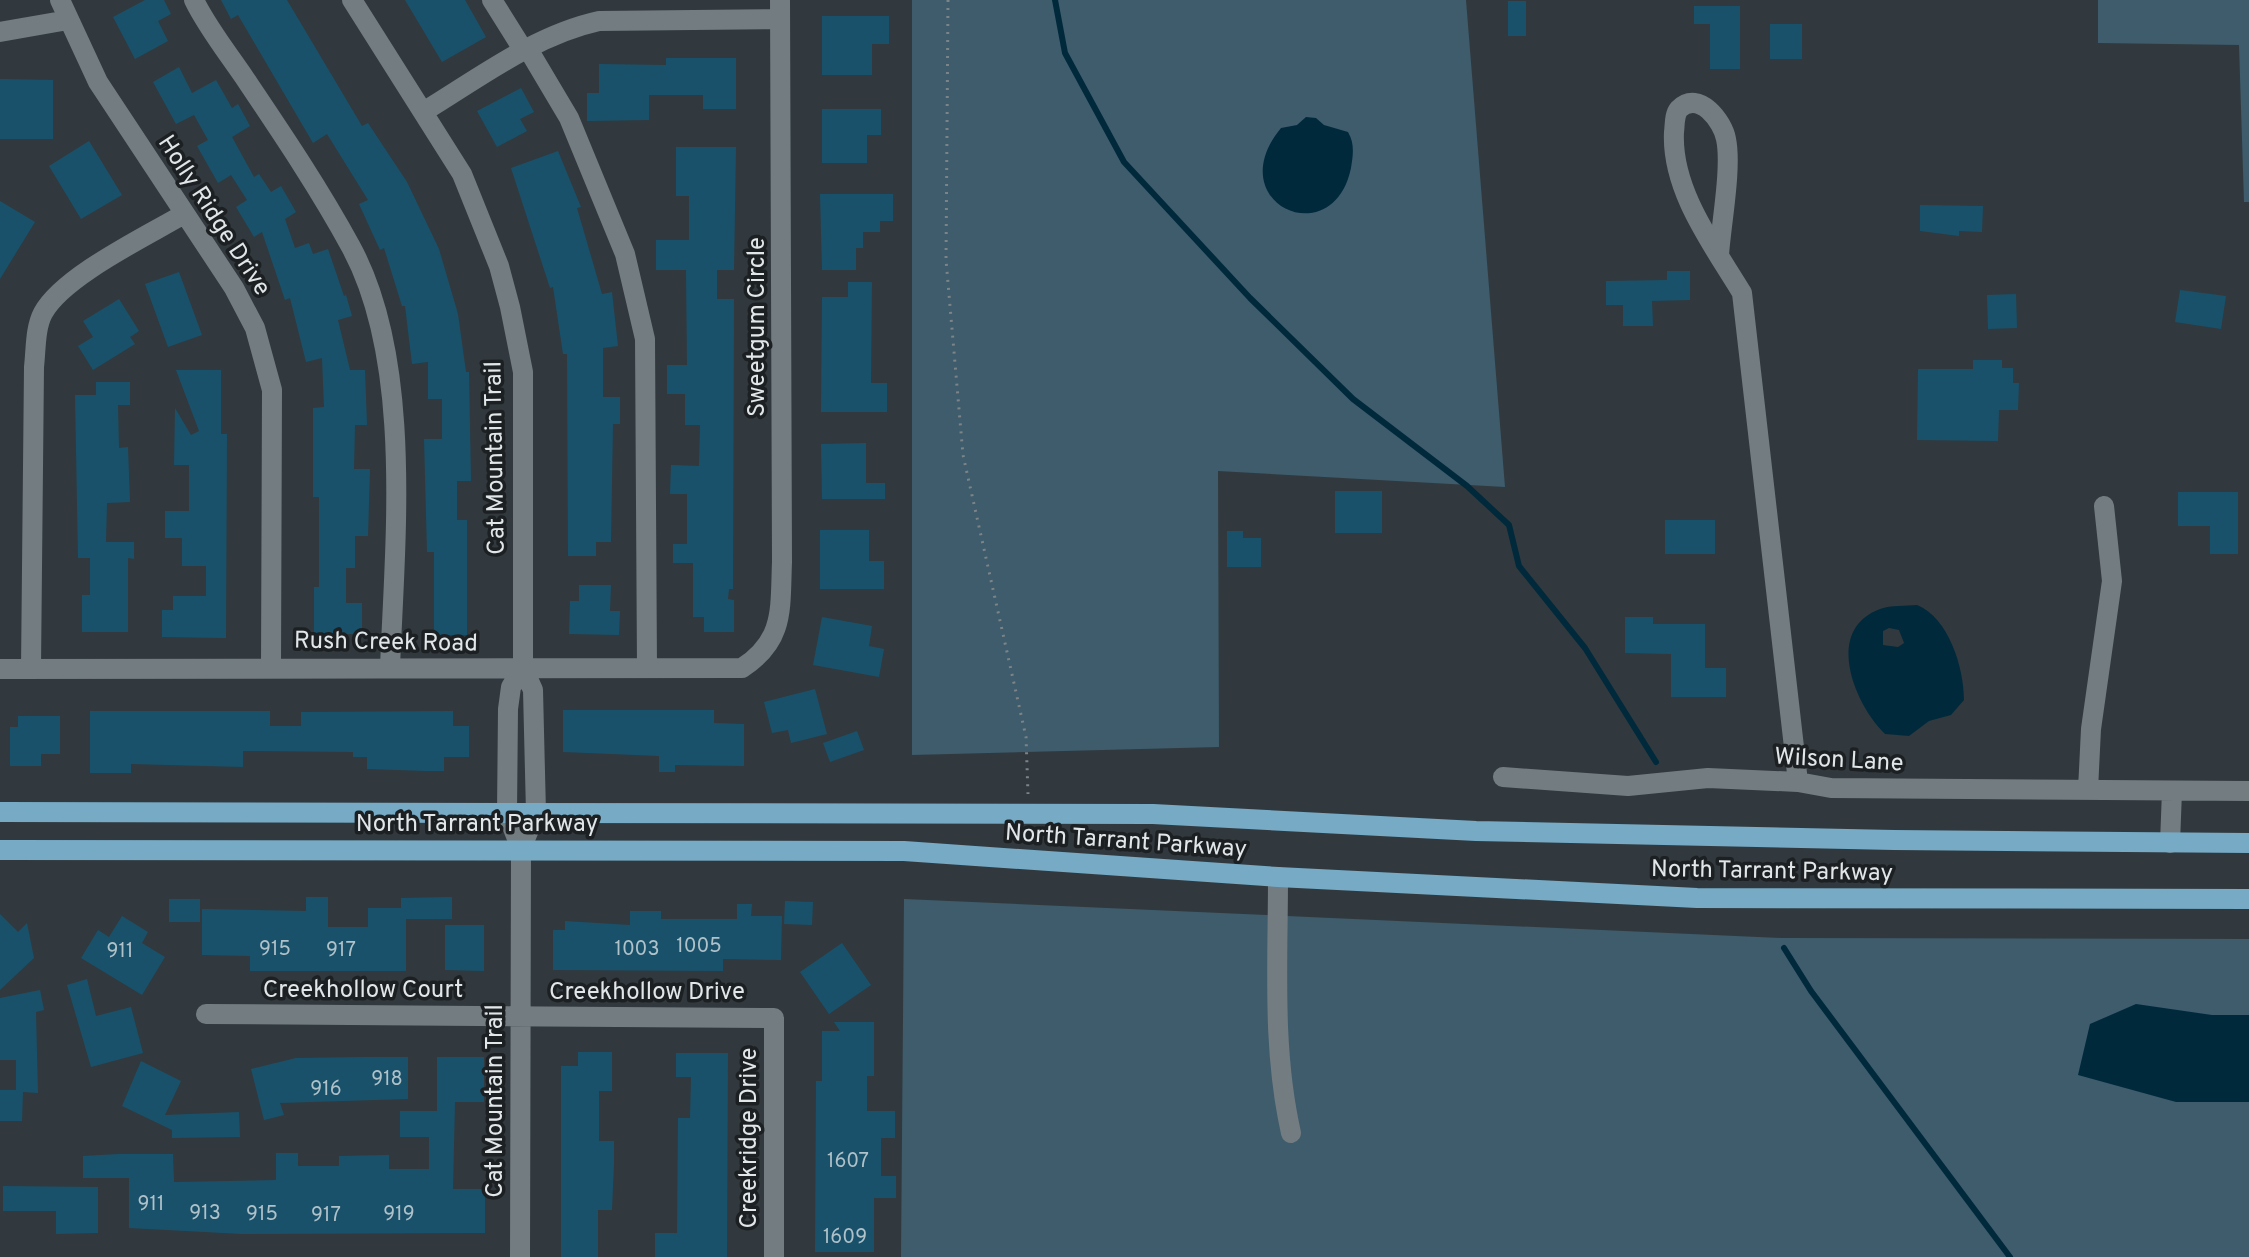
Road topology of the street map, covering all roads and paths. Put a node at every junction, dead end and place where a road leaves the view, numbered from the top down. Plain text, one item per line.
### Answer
1 (60, 0) edge
2 (194, 0) edge
3 (352, 0) edge
4 (492, 0) edge
5 (948, 0) edge
6 (780, 10) edge
7 (68, 20) junction
8 (0, 32) edge
9 (526, 50) junction
10 (423, 112) junction
11 (184, 214) junction
12 (1719, 255) junction
13 (2104, 506) dead end
14 (766, 651) joint
15 (271, 666) junction
16 (390, 667) junction
17 (31, 668) junction
18 (523, 668) junction
19 (647, 668) junction
20 (0, 669) edge
21 (1503, 777) dead end
22 (1798, 782) junction
23 (2088, 790) junction
24 (2172, 791) junction
25 (2249, 791) edge
26 (0, 812) edge
27 (507, 813) junction
28 (536, 813) junction
29 (1028, 813) junction
30 (2170, 843) junction
31 (2249, 843) edge
32 (521, 849) junction
33 (0, 850) edge
34 (1278, 877) junction
35 (2249, 899) edge
36 (206, 1014) dead end
37 (520, 1016) junction
38 (774, 1018) joint
39 (1291, 1133) dead end
40 (520, 1257) edge
41 (774, 1257) edge

1 - 7 street, Holly Ridge Drive
2 - 16 street
3 - 10 street, Cat Mountain Trail
4 - 9 street
5 - 29 path
6 - 9 street
6 - 14 street, Sweetgum Circle
7 - 8 street
7 - 11 street, Holly Ridge Drive
9 - 10 street
9 - 19 street
10 - 18 street, Cat Mountain Trail
11 - 15 street, Holly Ridge Drive
11 - 17 street
12 - 12 street
12 - 22 street
13 - 23 street
14 - 19 street, Rush Creek Road
15 - 16 street, Rush Creek Road
15 - 17 street, Rush Creek Road
16 - 18 street, Rush Creek Road
17 - 20 street, Rush Creek Road
18 - 19 street, Rush Creek Road
18 - 27 street, Cat Mountain Trail
18 - 28 street, Cat Mountain Trail
21 - 22 street, Wilson Lane
22 - 23 street, Wilson Lane
23 - 24 street, Wilson Lane
24 - 25 street, Wilson Lane
24 - 30 street
26 - 27 main road, North Tarrant Parkway
27 - 28 main road, North Tarrant Parkway
27 - 32 street, Cat Mountain Trail
28 - 29 main road, North Tarrant Parkway
28 - 32 street, Cat Mountain Trail
29 - 30 main road, North Tarrant Parkway
30 - 31 main road, North Tarrant Parkway
32 - 33 main road, North Tarrant Parkway
32 - 34 main road, North Tarrant Parkway
32 - 37 street, Cat Mountain Trail
34 - 35 main road, North Tarrant Parkway
34 - 39 street
36 - 37 street, Creekhollow Court
37 - 38 street, Creekhollow Drive
37 - 40 street, Cat Mountain Trail
38 - 41 street, Creekridge Drive

